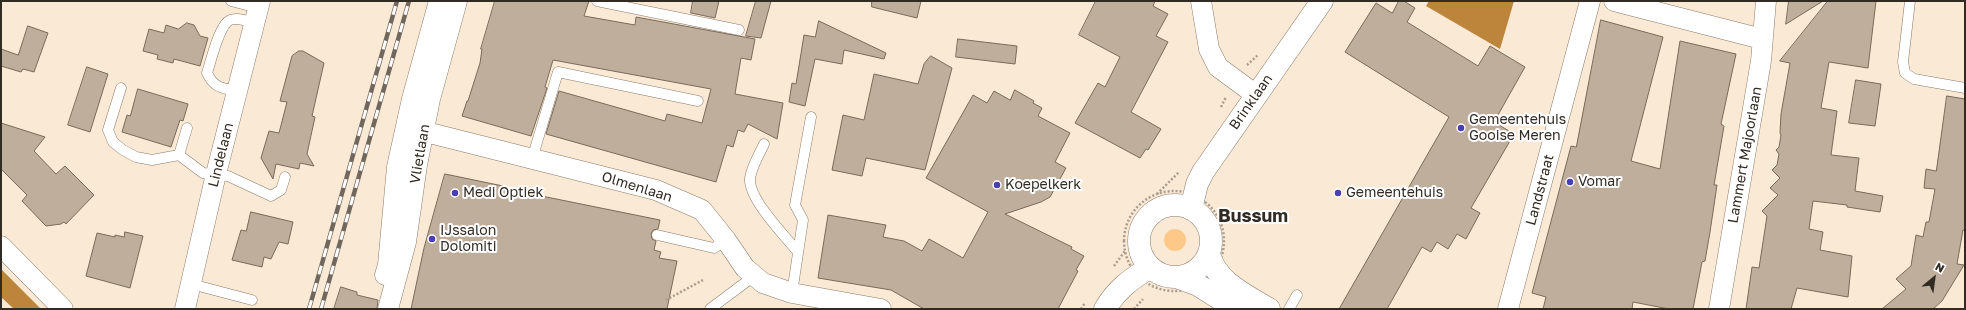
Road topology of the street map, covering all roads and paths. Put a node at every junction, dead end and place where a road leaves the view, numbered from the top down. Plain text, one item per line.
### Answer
1 (231, 1) edge
2 (439, 1) edge
3 (457, 1) edge
4 (597, 1) edge
5 (1201, 1) edge
6 (1322, 1) edge
7 (1590, 1) edge
8 (1614, 1) edge
9 (1766, 1) edge
10 (1910, 1) edge
11 (257, 11) edge
12 (739, 30) dead end
13 (1762, 39) junction
14 (121, 88) dead end
15 (1965, 88) edge
16 (237, 91) junction
17 (1256, 95) junction
18 (698, 101) dead end
19 (811, 117) dead end
20 (187, 128) dead end
21 (415, 129) junction
22 (764, 144) dead end
23 (179, 155) junction
24 (532, 159) junction
25 (216, 174) junction
26 (285, 177) dead end
27 (1191, 209) junction
28 (1213, 209) dead end
29 (657, 235) dead end
30 (726, 240) junction
31 (1, 246) edge
32 (798, 252) junction
33 (1216, 253) junction
34 (1150, 268) junction
35 (754, 276) junction
36 (1179, 278) junction
37 (703, 280) dead end
38 (191, 284) junction
39 (792, 293) junction
40 (1297, 295) dead end
41 (252, 300) dead end
42 (666, 300) dead end
43 (63, 309) edge
44 (185, 309) edge
45 (376, 309) edge
46 (388, 309) edge
47 (710, 309) edge
48 (881, 309) edge
49 (1105, 309) edge
50 (1236, 309) edge
51 (1269, 309) edge
52 (1289, 309) edge
53 (1508, 309) edge
54 (1719, 309) edge

1 - 11 lane
2 - 21 street, Vlietlaan
3 - 21 street, Vlietlaan
4 - 12 lane
5 - 17 street
6 - 17 street, Brinklaan
7 - 53 street, Landstraat
8 - 13 street
9 - 13 street, Lammert Majoorlaan
10 - 15 lane
11 - 16 street, Lindelaan
11 - 16 lane
13 - 54 street, Lammert Majoorlaan
14 - 23 lane
16 - 25 street, Lindelaan
17 - 27 street, Brinklaan
18 - 24 lane
19 - 32 lane
20 - 23 lane
21 - 24 street, Olmenlaan
21 - 45 street, Vlietlaan
21 - 46 street, Vlietlaan
22 - 32 lane
23 - 25 lane
24 - 30 street, Olmenlaan
25 - 26 lane
25 - 38 street, Lindelaan
27 - 33 street
27 - 34 street
28 - 33 path
29 - 30 lane
30 - 35 street, Olmenlaan
31 - 43 street
32 - 39 lane
33 - 36 street
33 - 51 street
34 - 36 street
34 - 49 street
35 - 39 street, Olmenlaan
35 - 47 lane
36 - 50 street
37 - 42 path
38 - 41 lane
38 - 44 street, Lindelaan
39 - 48 street, Olmenlaan
40 - 52 lane

